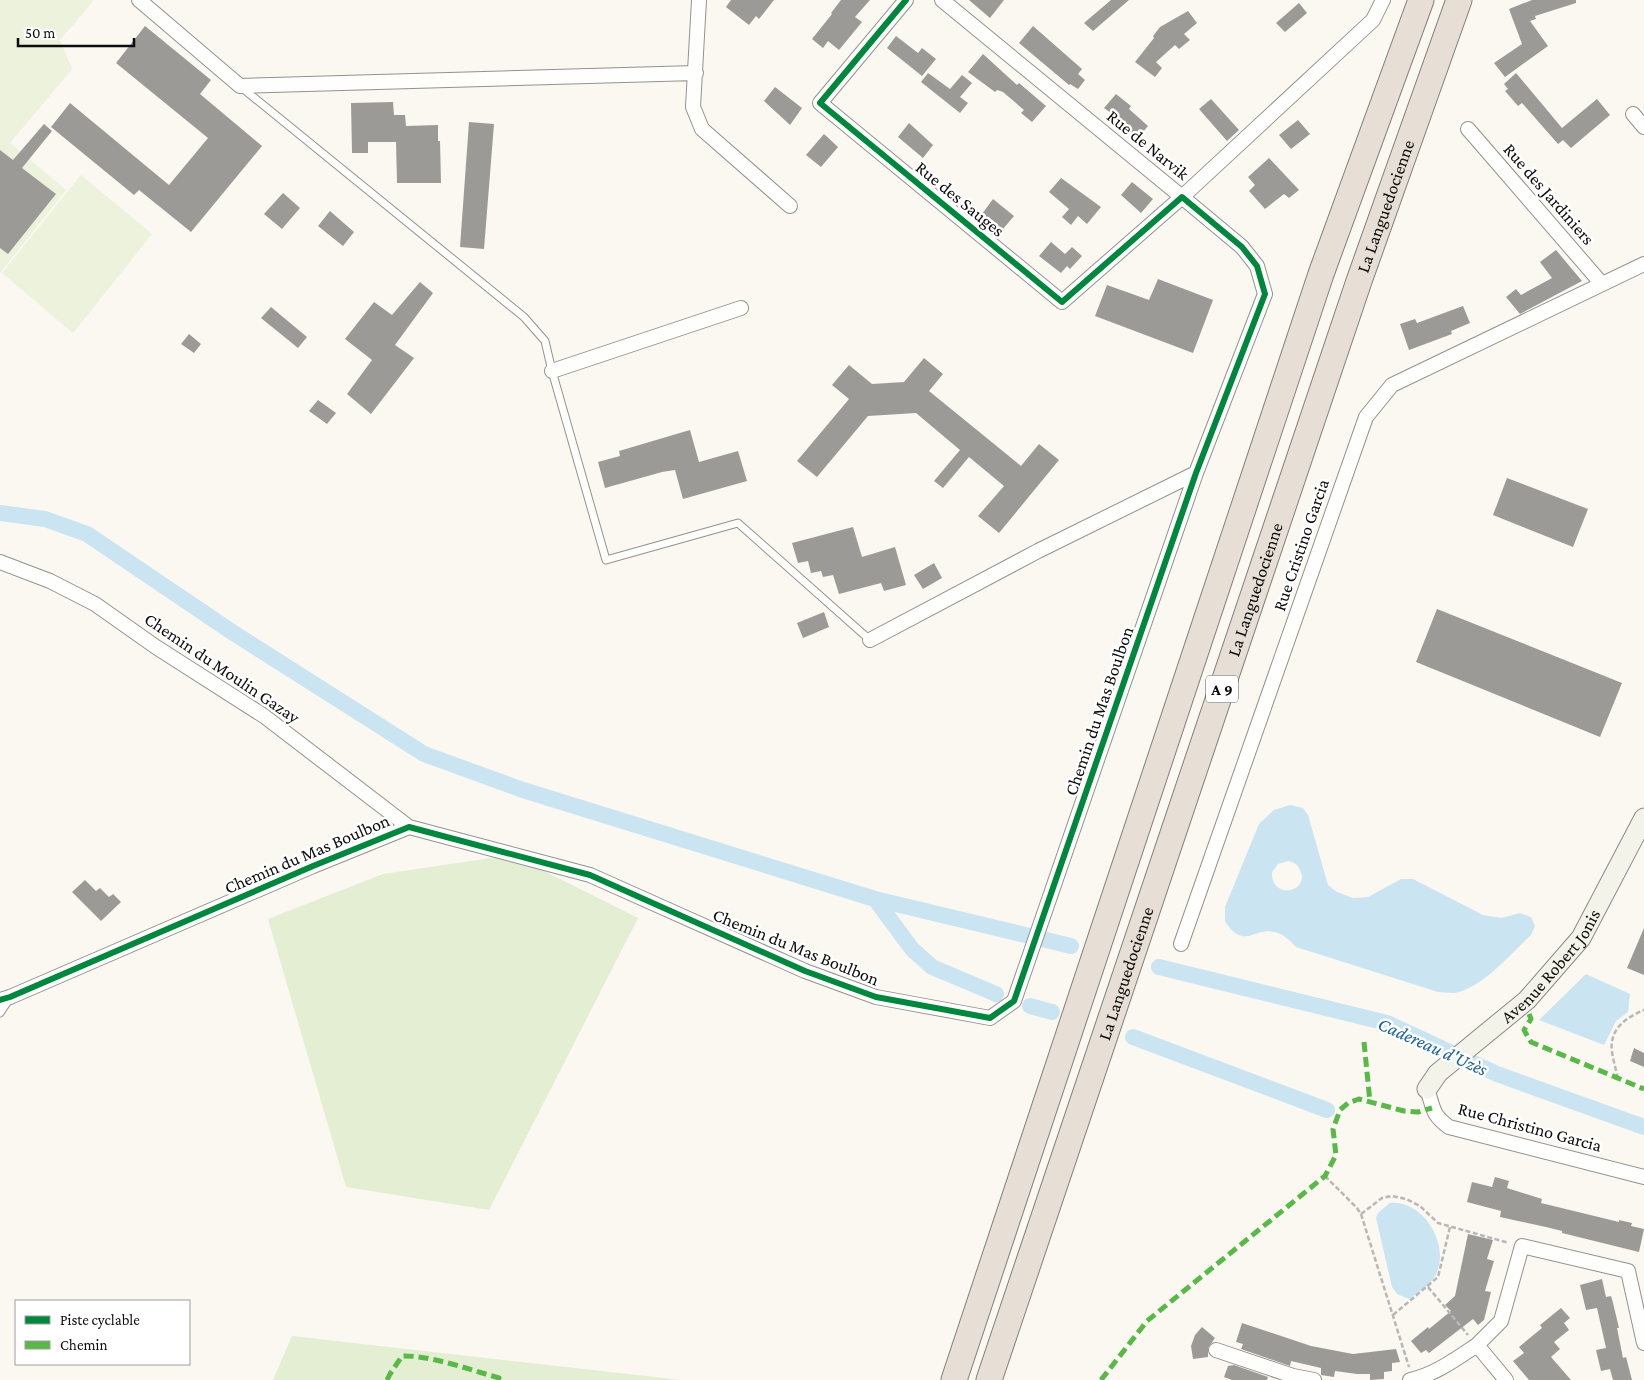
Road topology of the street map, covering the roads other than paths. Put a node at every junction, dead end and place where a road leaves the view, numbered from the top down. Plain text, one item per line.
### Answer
1 (139, 0) edge
2 (699, 0) edge
3 (906, 0) edge
4 (942, 0) edge
5 (1382, 0) edge
6 (1422, 0) edge
7 (1459, 0) edge
8 (696, 73) junction
9 (240, 86) junction
10 (1633, 114) dead end
11 (1644, 127) edge
12 (1468, 129) dead end
13 (1182, 197) junction
14 (790, 206) dead end
15 (1644, 264) edge
16 (1602, 284) junction
17 (741, 308) dead end
18 (552, 371) junction
19 (1196, 473) junction
20 (0, 562) edge
21 (870, 640) joint
22 (1644, 818) edge
23 (409, 827) junction
24 (1180, 944) dead end
25 (5, 999) edge
26 (0, 1013) edge
27 (1427, 1089) joint
28 (1644, 1177) edge
29 (1644, 1343) edge
30 (1477, 1345) junction
31 (1216, 1350) dead end
32 (1293, 1378) edge
33 (954, 1380) edge
34 (990, 1380) edge
35 (1314, 1380) edge
36 (1411, 1380) edge
37 (1506, 1380) edge

1 - 9 street
2 - 8 street
3 - 13 street, Rue des Sauges
4 - 13 street, Rue de Narvik
5 - 13 street, Rue de Narvik
6 - 33 highway, La Languedocienne / A 9
7 - 34 highway, La Languedocienne / A 9
8 - 9 street
8 - 14 street
9 - 18 lane
10 - 11 street
12 - 16 street, Rue des Jardiniers
13 - 19 street, Chemin du Mas Boulbon
15 - 16 street, Rue Cristino Garcia
16 - 24 street, Rue Cristino Garcia
17 - 18 street
18 - 21 lane
19 - 21 street
19 - 23 street, Chemin du Mas Boulbon
20 - 23 street, Chemin du Moulin Gazay
22 - 27 street, Avenue Robert Jonis
23 - 25 street, Chemin du Mas Boulbon
25 - 26 lane
27 - 28 street, Rue Christino Garcia
29 - 30 street
30 - 36 street
30 - 37 street
31 - 32 street
32 - 35 street

